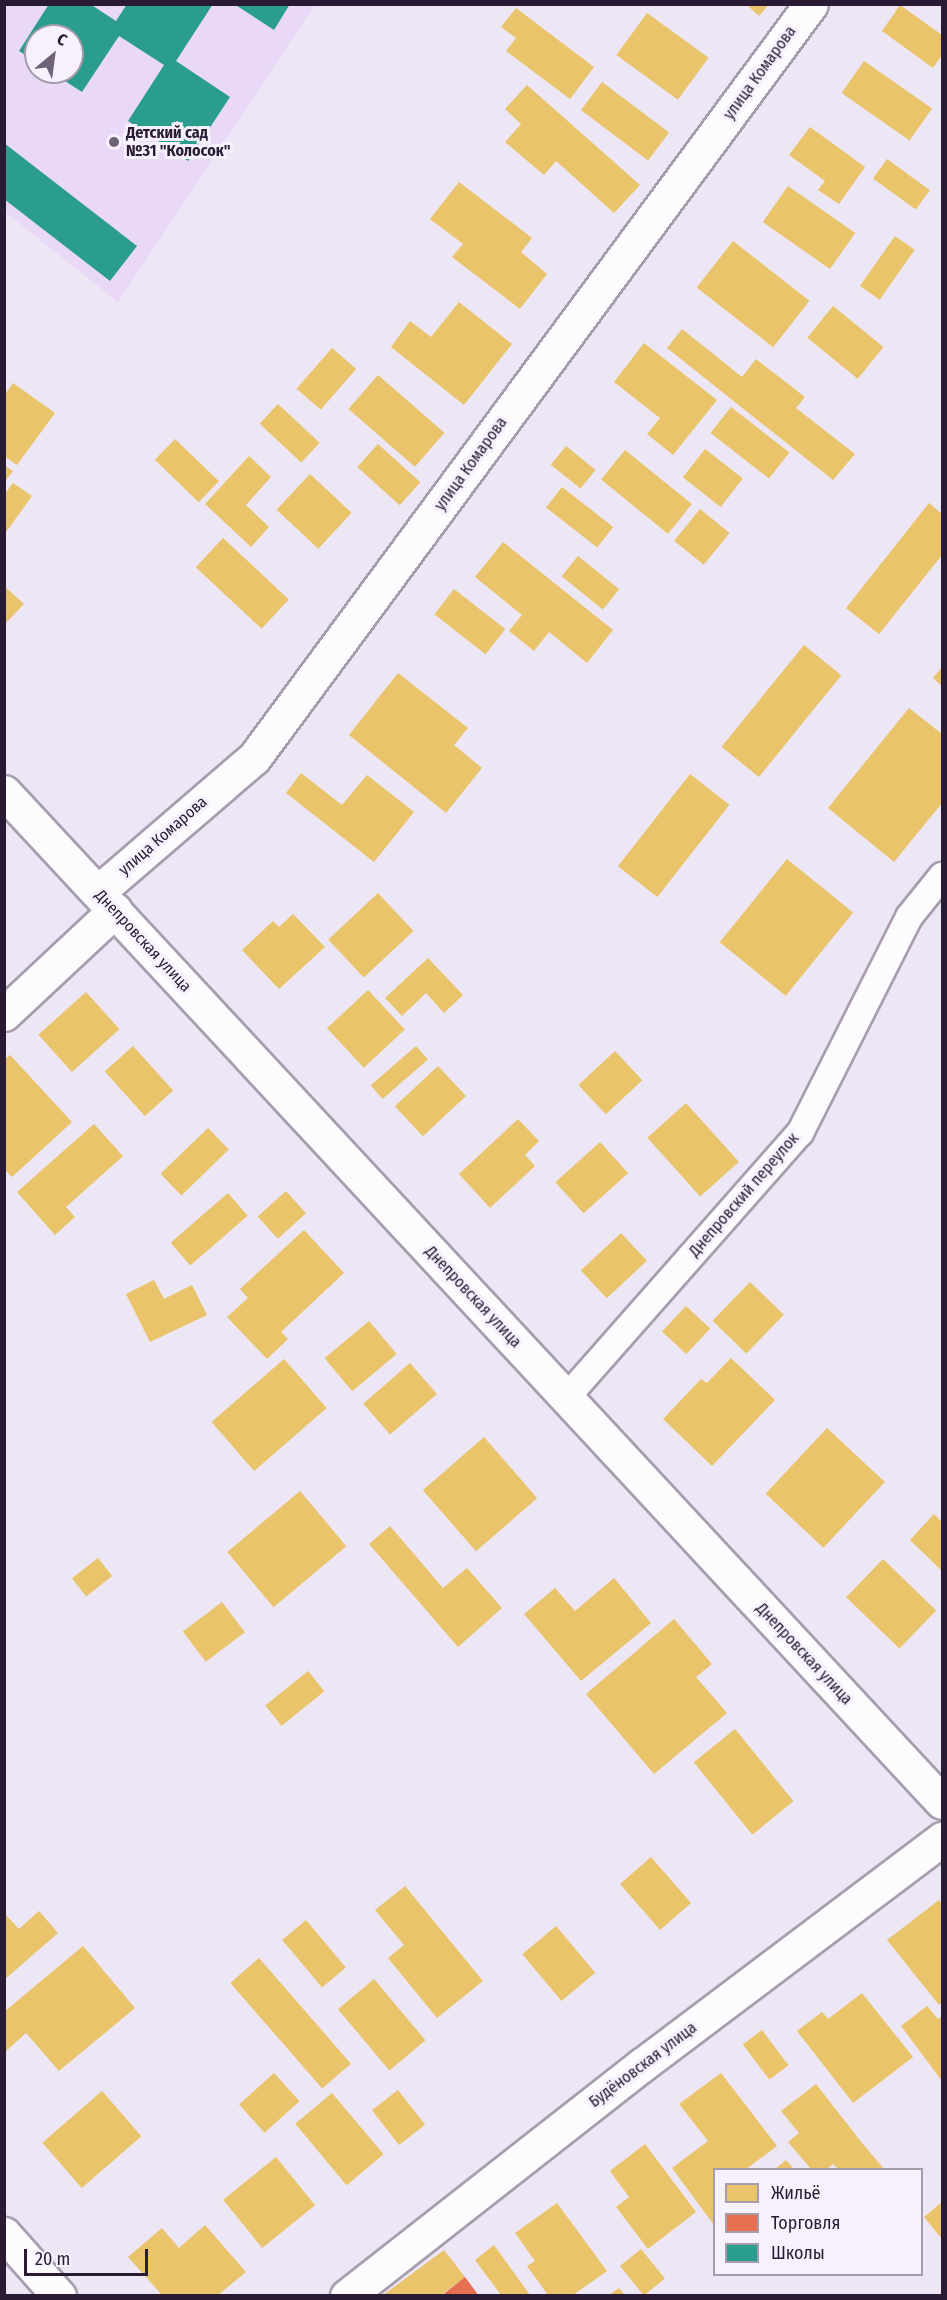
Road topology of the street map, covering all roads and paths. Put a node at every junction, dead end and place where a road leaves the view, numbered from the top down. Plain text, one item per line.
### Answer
1 (811, 4) edge
2 (4, 792) edge
3 (942, 876) edge
4 (107, 901) junction
5 (4, 1014) edge
6 (566, 1398) junction
7 (942, 1802) edge
8 (942, 1839) edge
9 (4, 2234) edge
10 (59, 2295) edge
11 (347, 2295) edge

1 - 4 street, улица Комарова
2 - 4 street, Днепровская улица
3 - 6 lane, Днепровский переулок
4 - 5 street, улица Комарова
4 - 6 street, Днепровская улица
6 - 7 street, Днепровская улица
8 - 11 street, Будёновская улица
9 - 10 street

